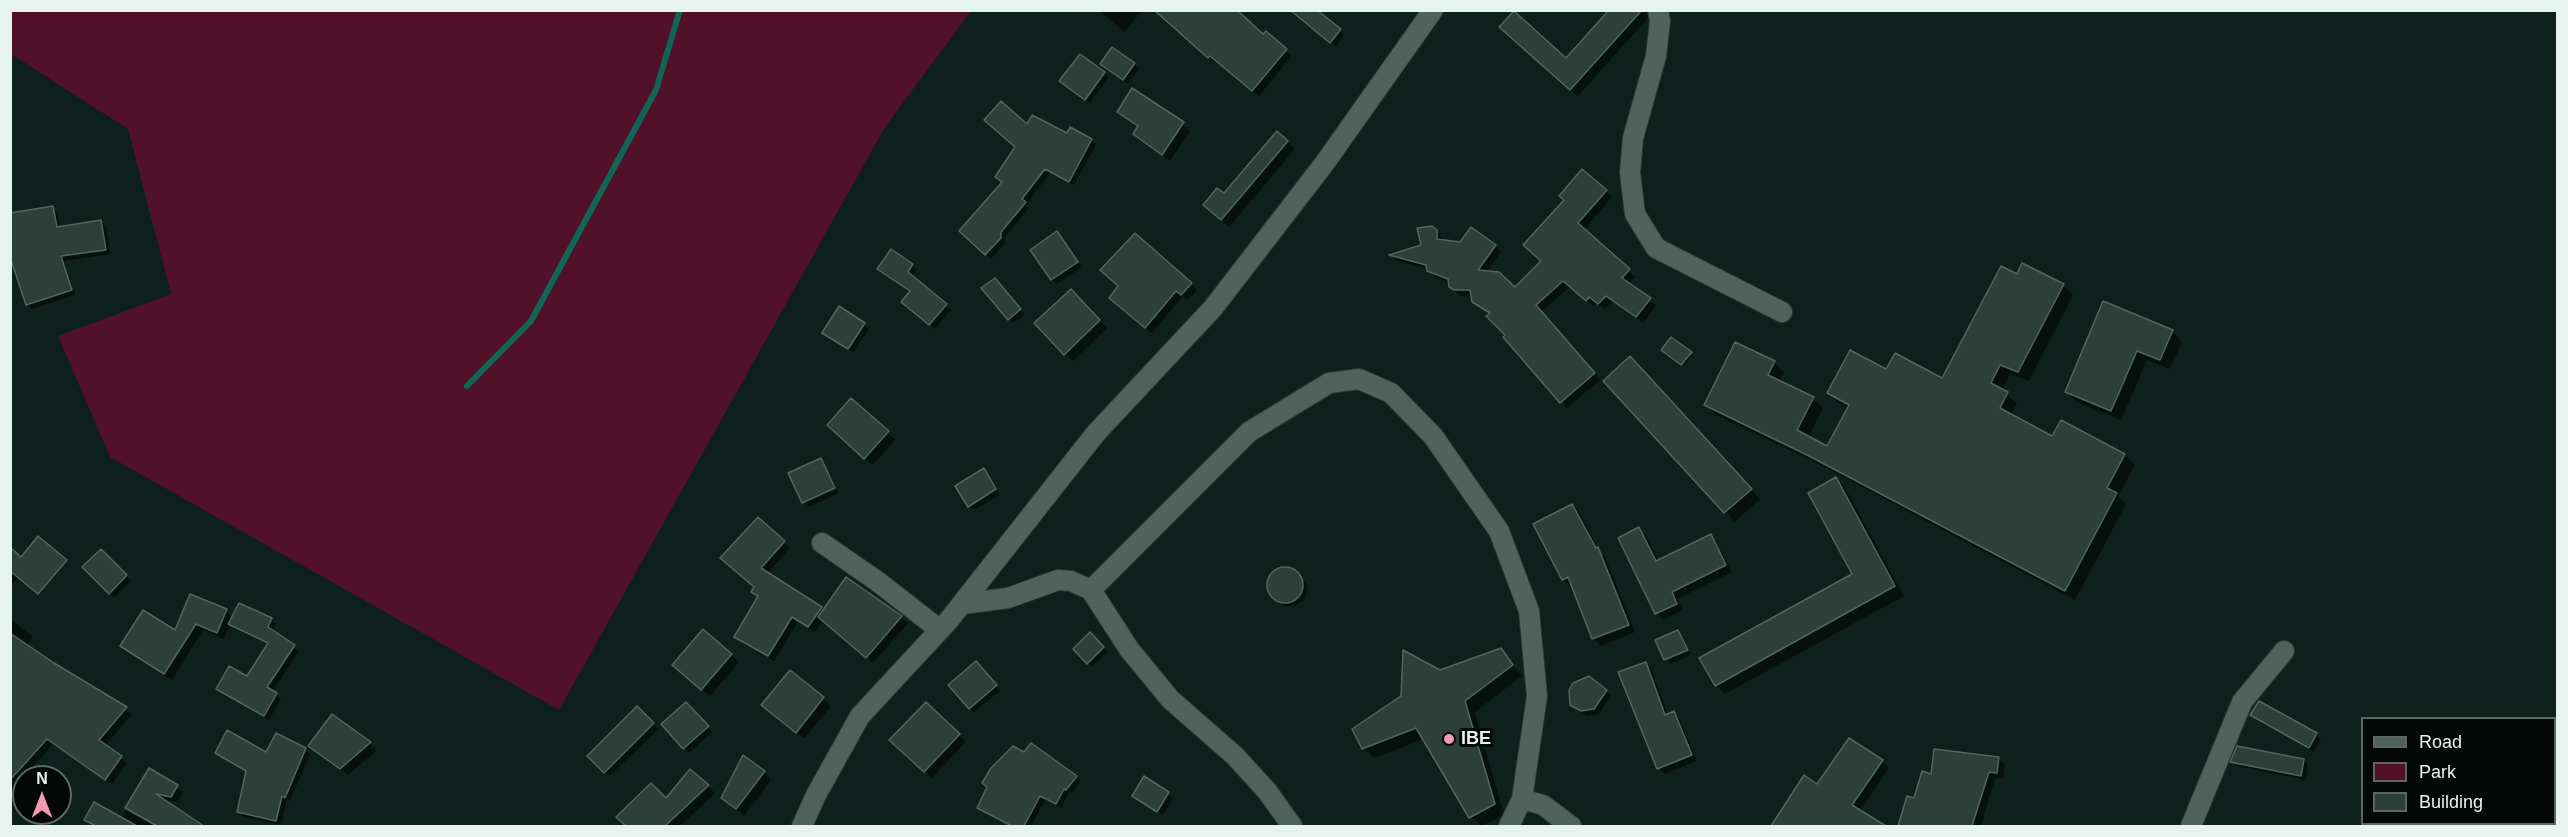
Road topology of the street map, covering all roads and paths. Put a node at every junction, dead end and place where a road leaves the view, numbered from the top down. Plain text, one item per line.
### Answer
1 (1433, 10) edge
2 (1658, 10) edge
3 (1782, 312) dead end
4 (822, 543) dead end
5 (1091, 590) junction
6 (962, 604) junction
7 (940, 630) junction
8 (2284, 651) dead end
9 (1522, 799) junction
10 (802, 826) edge
11 (1292, 826) edge
12 (1509, 826) edge
13 (1571, 826) edge
14 (2191, 826) edge

1 - 6 street
2 - 3 street
4 - 7 street
5 - 6 street
5 - 9 street
5 - 11 street
6 - 7 street
7 - 10 street
8 - 14 street
9 - 12 street
9 - 13 street

